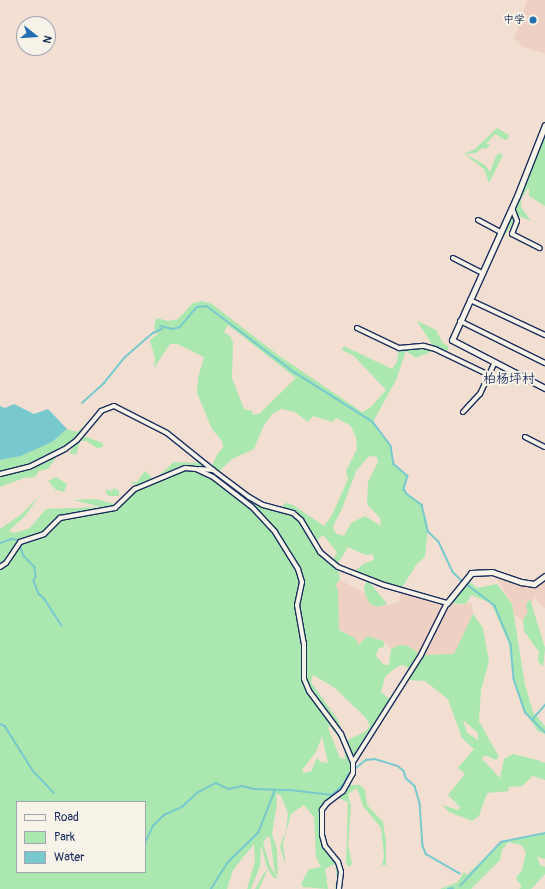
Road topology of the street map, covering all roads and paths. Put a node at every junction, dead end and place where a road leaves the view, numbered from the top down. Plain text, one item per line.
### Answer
1 (545, 125) edge
2 (512, 208) junction
3 (478, 220) dead end
4 (501, 232) junction
5 (540, 248) dead end
6 (453, 258) dead end
7 (483, 273) junction
8 (470, 300) junction
9 (460, 321) junction
10 (357, 328) dead end
11 (545, 335) edge
12 (495, 362) junction
13 (545, 363) edge
14 (489, 375) junction
15 (545, 388) edge
16 (463, 412) dead end
17 (525, 437) dead end
18 (545, 447) edge
19 (196, 469) junction
20 (213, 470) junction
21 (0, 474) edge
22 (0, 567) edge
23 (545, 576) edge
24 (447, 603) junction
25 (354, 762) junction
26 (339, 889) edge

1 - 2 street
2 - 4 street
2 - 5 street
3 - 4 street
4 - 7 street
6 - 7 street
7 - 8 street
8 - 9 street
8 - 11 street
9 - 12 street
9 - 13 street
10 - 14 street
12 - 14 street
12 - 15 street
14 - 16 street
17 - 18 street
19 - 20 street
19 - 22 street
19 - 25 street
20 - 21 street
20 - 24 street
23 - 24 street
24 - 25 street
25 - 26 street

